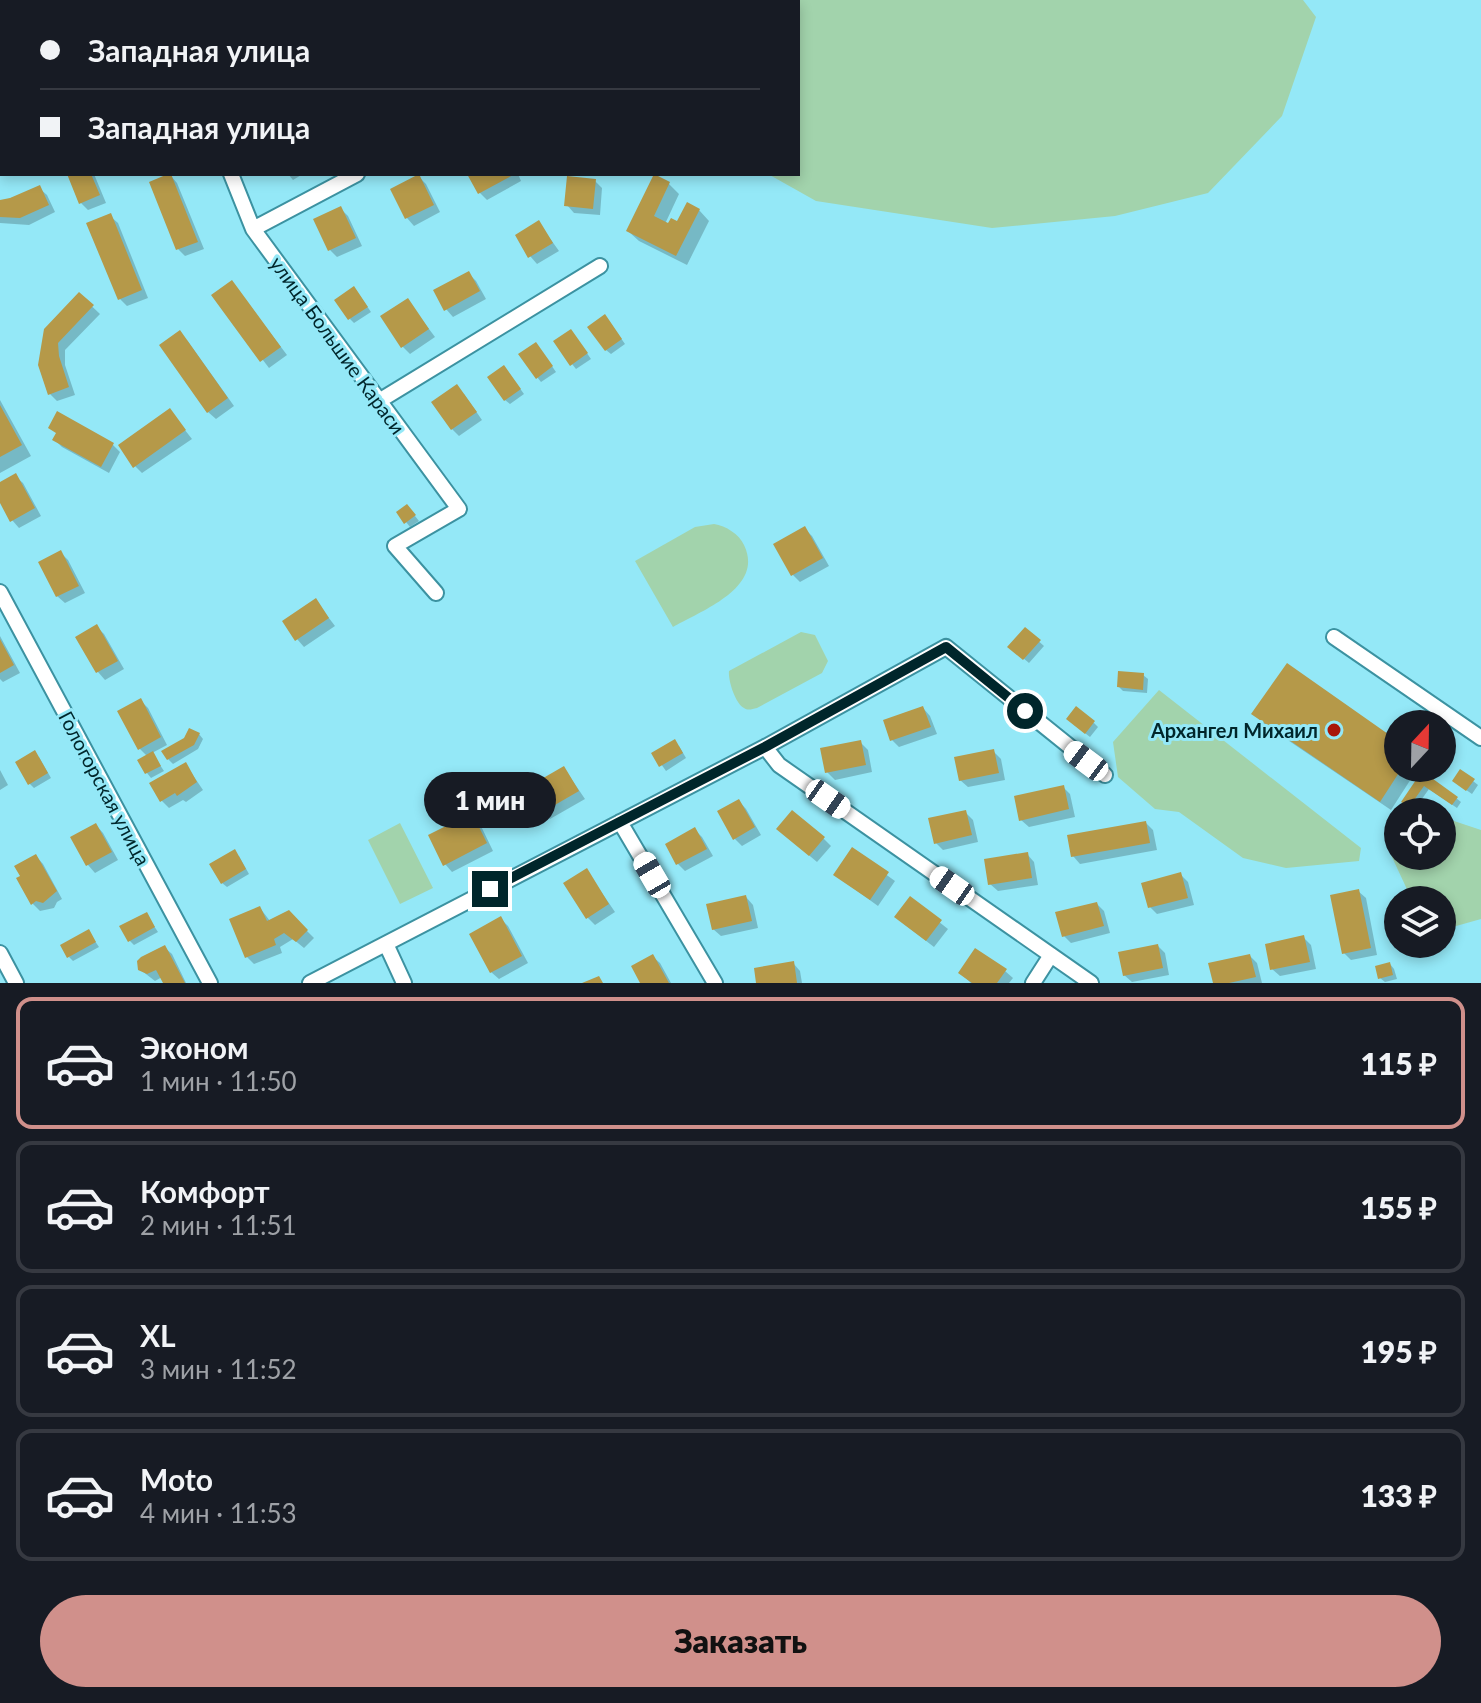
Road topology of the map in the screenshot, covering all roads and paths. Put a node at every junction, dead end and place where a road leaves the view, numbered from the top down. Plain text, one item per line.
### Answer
1 (232, 176) edge
2 (353, 176) edge
3 (253, 229) junction
4 (600, 266) dead end
5 (379, 401) junction
6 (0, 592) edge
7 (436, 593) dead end
8 (1334, 637) dead end
9 (1481, 738) edge
10 (765, 747) junction
11 (1105, 775) dead end
12 (620, 822) junction
13 (386, 944) junction
14 (0, 953) edge
15 (1051, 955) junction
16 (16, 983) edge
17 (210, 983) edge
18 (310, 983) edge
19 (404, 983) edge
20 (715, 983) edge
21 (1033, 983) edge
22 (1091, 983) edge

1 - 3 street, улица Большие Караси
2 - 3 street
3 - 5 street, улица Большие Караси
4 - 5 street
5 - 7 street, улица Большие Караси
6 - 17 street, Гологорская улица
8 - 9 street
10 - 11 street
10 - 12 street
10 - 15 street
12 - 13 street
12 - 20 street
13 - 18 street
13 - 19 street
14 - 16 street
15 - 21 street
15 - 22 street

